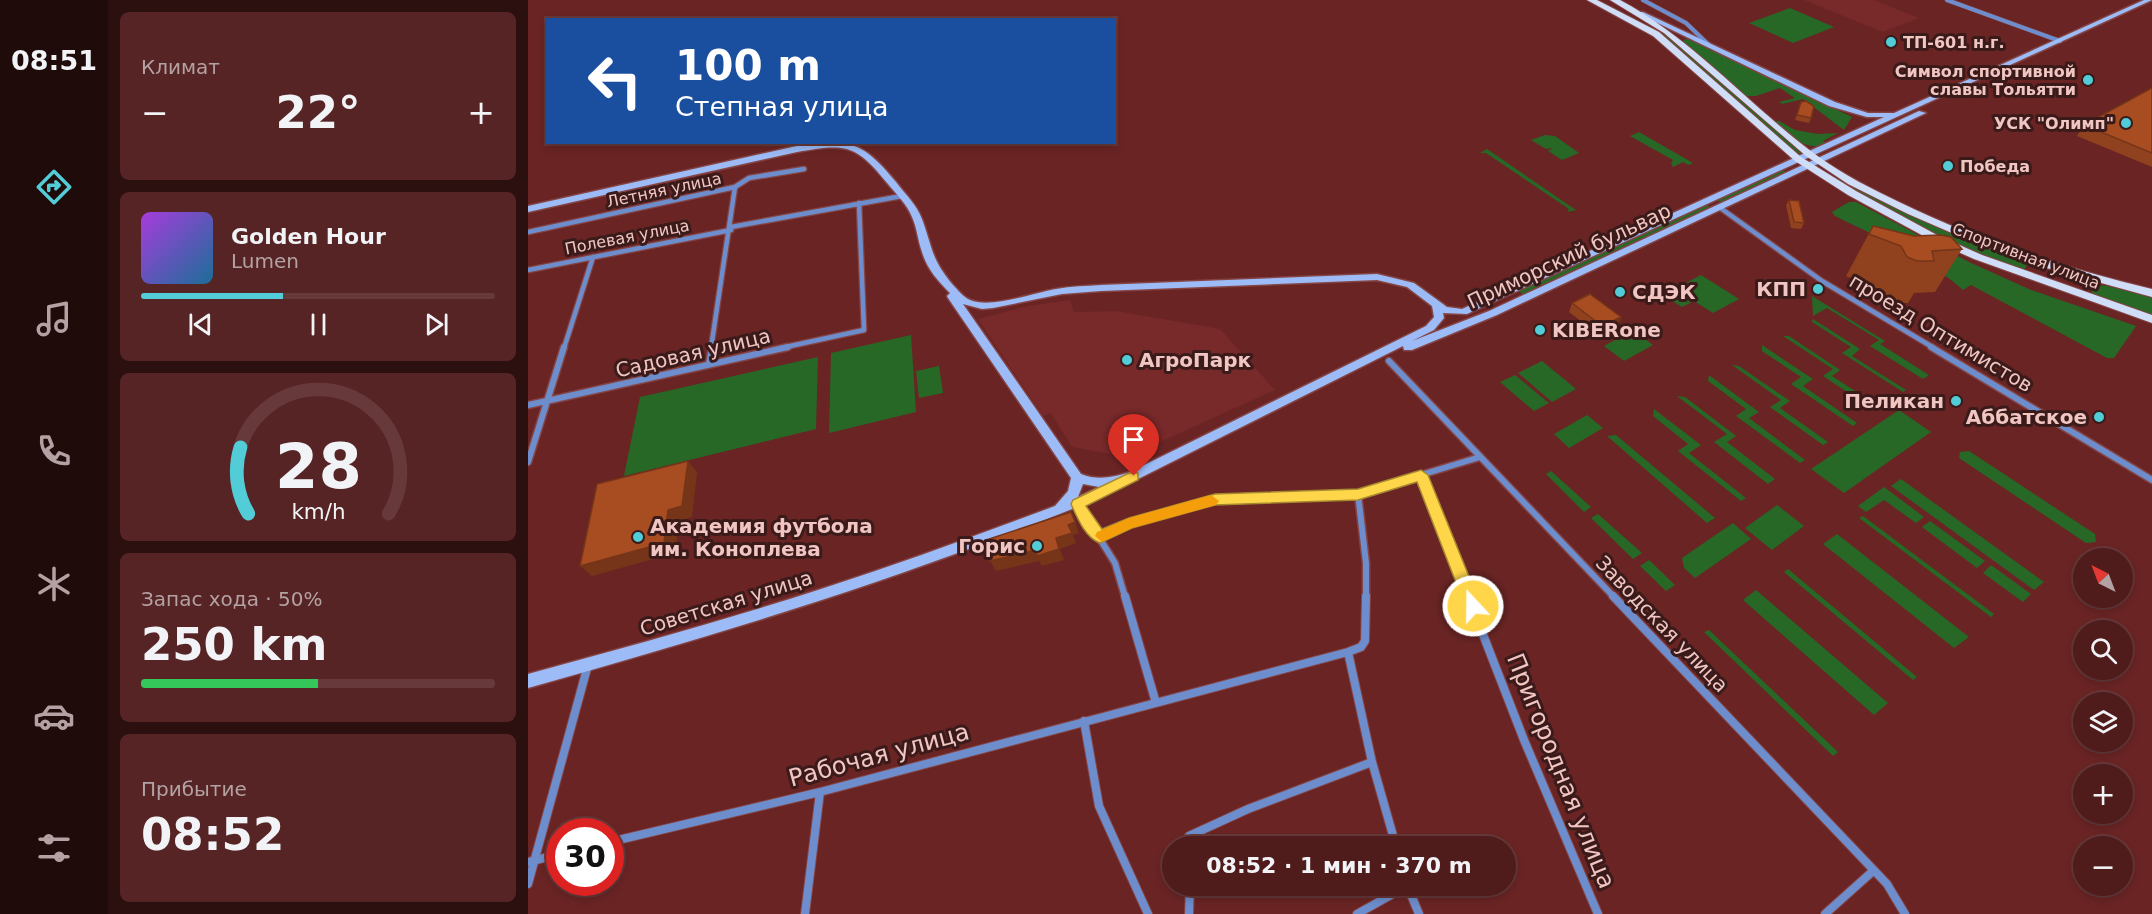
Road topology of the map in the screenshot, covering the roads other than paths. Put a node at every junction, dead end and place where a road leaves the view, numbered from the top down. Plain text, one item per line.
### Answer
1 (1591, 0) edge
2 (1614, 0) edge
3 (1643, 0) edge
4 (1947, 0) edge
5 (2149, 0) edge
6 (1626, 6) junction
7 (2152, 6) edge
8 (1611, 10) junction
9 (1641, 13) junction
10 (1695, 30) junction
11 (1660, 32) junction
12 (1684, 34) junction
13 (2060, 41) junction
14 (1711, 46) junction
15 (1905, 112) junction
16 (1798, 159) junction
17 (1813, 161) junction
18 (804, 169) dead end
19 (735, 187) junction
20 (902, 195) junction
21 (1708, 200) junction
22 (859, 204) junction
23 (1719, 207) junction
24 (528, 209) edge
25 (731, 229) junction
26 (528, 232) edge
27 (593, 257) junction
28 (2047, 266) junction
29 (933, 267) junction
30 (528, 270) edge
31 (2040, 281) junction
32 (2103, 281) junction
33 (2152, 294) edge
34 (2097, 301) junction
35 (995, 303) junction
36 (1483, 304) junction
37 (1437, 307) junction
38 (1493, 312) junction
39 (2152, 319) edge
40 (976, 333) junction
41 (1389, 362) dead end
42 (709, 364) junction
43 (1332, 378) junction
44 (547, 400) junction
45 (528, 405) edge
46 (1480, 457) junction
47 (528, 462) edge
48 (1421, 475) junction
49 (1134, 476) junction
50 (1077, 477) junction
51 (2152, 480) edge
52 (1358, 494) junction
53 (1078, 504) junction
54 (1051, 514) junction
55 (1100, 537) junction
56 (1348, 652) junction
57 (588, 664) junction
58 (528, 681) edge
59 (1156, 703) junction
60 (1084, 721) junction
61 (1372, 762) junction
62 (820, 792) junction
63 (1189, 836) edge
64 (1393, 836) edge
65 (624, 839) edge
66 (532, 861) edge
67 (1873, 871) junction
68 (528, 884) edge
69 (1190, 896) edge
70 (1389, 896) edge
71 (1411, 896) edge
72 (805, 914) edge
73 (1148, 914) edge
74 (1189, 914) edge
75 (1357, 914) edge
76 (1419, 914) edge
77 (1598, 914) edge
78 (1825, 914) edge
79 (1905, 914) edge

1 - 8 main road
2 - 6 main road
3 - 10 street
4 - 13 street
5 - 13 main road, Приморский бульвар
6 - 8 main road
6 - 9 main road
7 - 17 main road
8 - 11 main road
9 - 11 main road
9 - 12 main road
10 - 12 street
10 - 14 street
11 - 16 main road, Спортивная улица
11 - 17 main road
12 - 14 main road
13 - 15 main road, Приморский бульвар
14 - 15 main road
15 - 17 main road, Приморский бульвар
16 - 17 main road, Спортивная улица
16 - 21 main road, Приморский бульвар
17 - 23 main road, Приморский бульвар
17 - 28 main road, Спортивная улица
17 - 31 main road, Спортивная улица
18 - 19 street, Летняя улица
19 - 25 street
19 - 26 street, Летняя улица
20 - 22 street, Полевая улица
20 - 24 main road
20 - 29 main road
21 - 23 main road
21 - 36 main road, Приморский бульвар
22 - 25 street, Полевая улица
22 - 42 street, Садовая улица
23 - 38 main road, Приморский бульвар
23 - 51 street, проезд Оптимистов
25 - 27 street, Полевая улица
25 - 42 street
27 - 30 street, Полевая улица
27 - 44 street
28 - 31 main road
28 - 32 main road, Спортивная улица
29 - 35 main road
29 - 40 main road
31 - 34 main road, Спортивная улица
32 - 33 main road, Спортивная улица
32 - 34 main road
34 - 39 main road, Спортивная улица
35 - 37 main road
35 - 40 main road
36 - 37 main road, Приморский бульвар
36 - 38 main road
37 - 43 main road
38 - 43 main road, Приморский бульвар
40 - 50 main road
41 - 46 street, Заводская улица
42 - 44 street, Садовая улица
43 - 49 main road
44 - 45 street, Садовая улица
44 - 47 street
46 - 48 street
46 - 67 street, Заводская улица
48 - 52 street
48 - 77 street, Пригородная улица
49 - 50 main road
49 - 53 main road, Советская улица
50 - 54 main road
52 - 55 street
52 - 56 street
53 - 54 main road, Советская улица
53 - 55 street
54 - 57 main road, Советская улица
55 - 59 street
56 - 59 street, Рабочая улица
56 - 61 street
57 - 58 main road, Советская улица
57 - 66 street
59 - 60 street, Рабочая улица
60 - 62 street, Рабочая улица
60 - 73 street
61 - 63 street
61 - 64 street
62 - 65 street, Рабочая улица
62 - 72 street
66 - 68 street
67 - 78 street
67 - 79 street, Заводская улица
69 - 74 street
70 - 75 street
71 - 76 street

